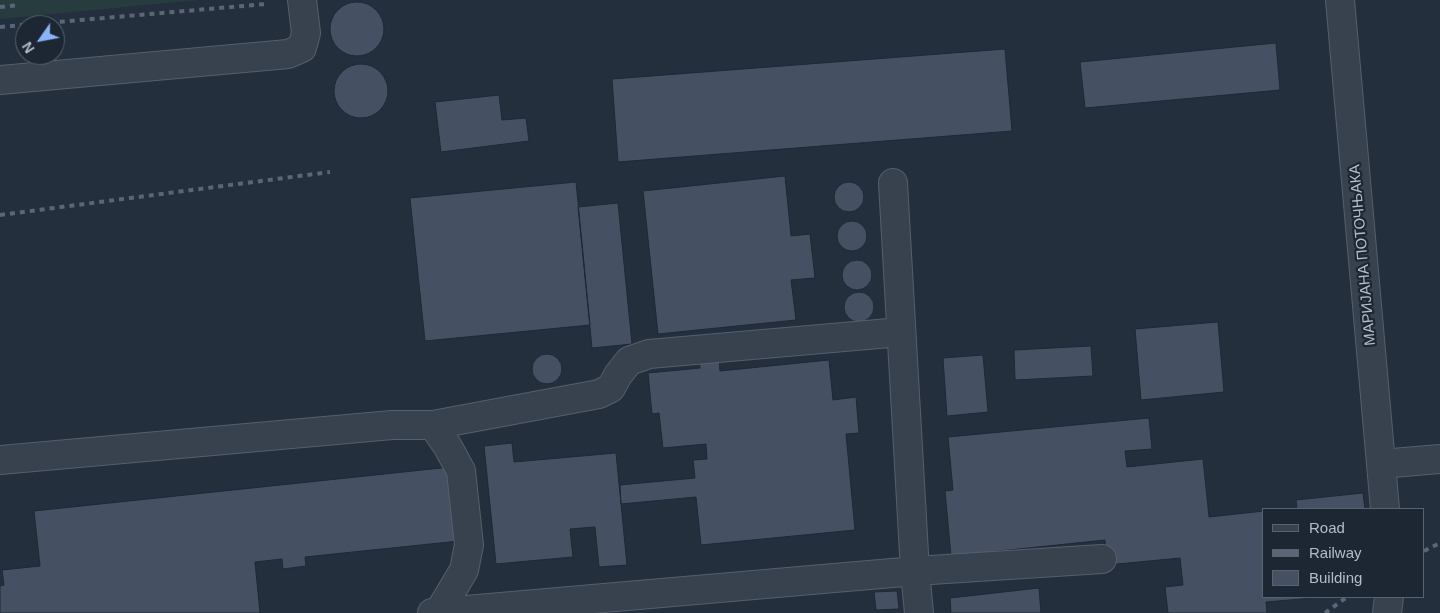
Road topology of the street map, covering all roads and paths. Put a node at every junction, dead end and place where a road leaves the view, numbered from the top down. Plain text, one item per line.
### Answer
1 (302, 0) edge
2 (1340, 0) edge
3 (0, 80) edge
4 (893, 183) dead end
5 (901, 332) junction
6 (433, 425) junction
7 (1440, 459) edge
8 (0, 460) edge
9 (1381, 464) junction
10 (1385, 508) edge
11 (1102, 559) dead end
12 (915, 571) junction
13 (1388, 598) edge
14 (435, 613) edge
15 (919, 613) edge
16 (1387, 613) edge

1 - 3 street
2 - 9 street, МАРИЈАНА ПОТОЧЊАКА
4 - 5 street
5 - 6 street
5 - 12 street
6 - 8 street
6 - 14 street
7 - 9 street
9 - 10 street, МАРИЈАНА ПОТОЧЊАКА
11 - 12 street
12 - 14 street
12 - 15 street
13 - 16 street

